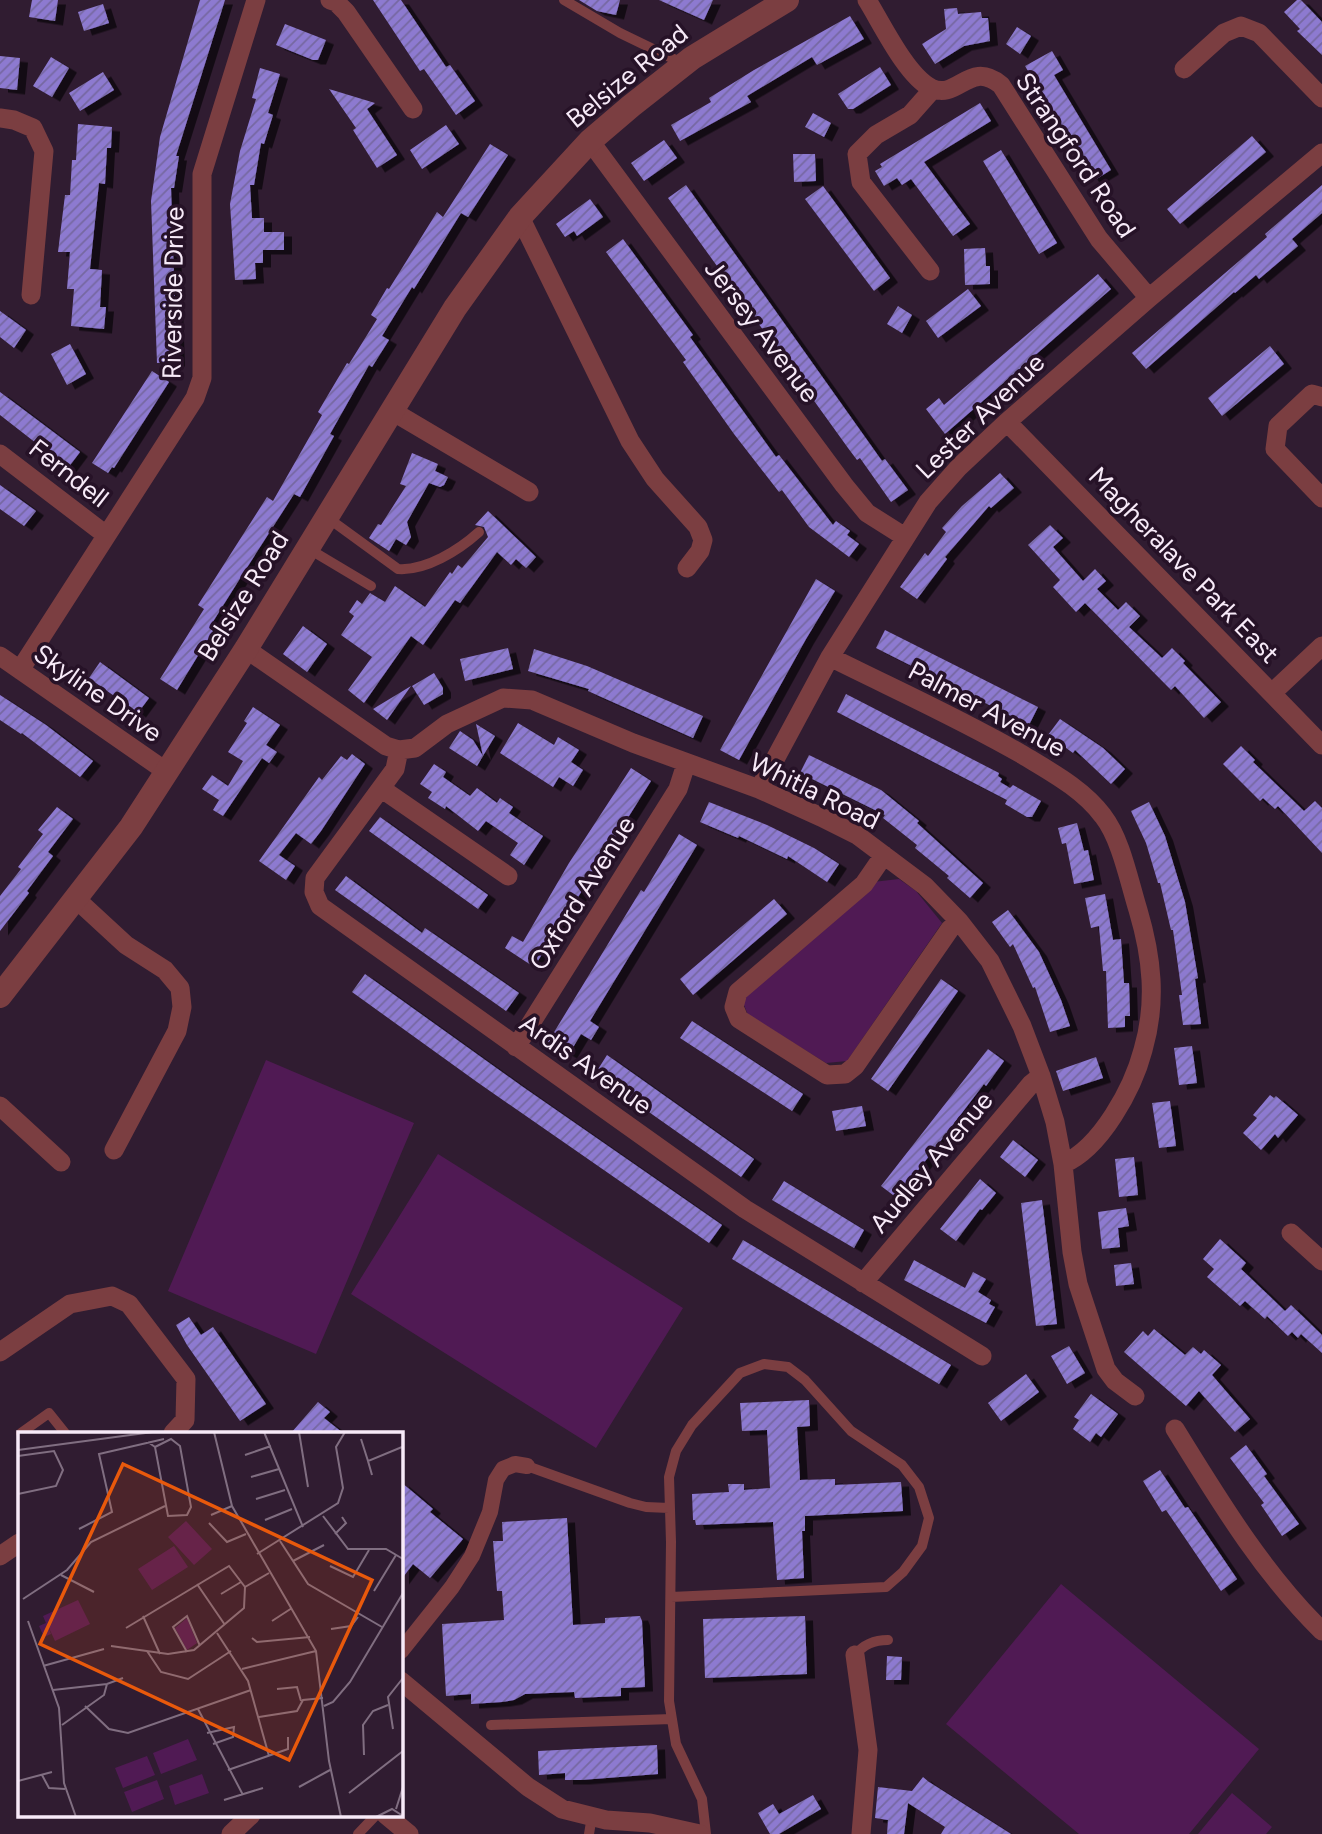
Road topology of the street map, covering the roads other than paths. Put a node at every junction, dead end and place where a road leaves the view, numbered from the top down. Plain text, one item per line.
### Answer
1 (256, 0) edge
2 (330, 0) edge
3 (564, 0) edge
4 (787, 0) edge
5 (867, 0) edge
6 (684, 64) junction
7 (1184, 69) dead end
8 (933, 89) junction
9 (1322, 98) edge
10 (412, 109) dead end
11 (0, 118) edge
12 (590, 141) junction
13 (1322, 152) edge
14 (520, 217) junction
15 (930, 271) dead end
16 (32, 295) dead end
17 (1149, 298) junction
18 (1322, 397) edge
19 (392, 411) junction
20 (1007, 422) junction
21 (0, 454) edge
22 (528, 492) dead end
23 (1322, 498) edge
24 (327, 518) junction
25 (480, 532) dead end
26 (106, 535) junction
27 (905, 537) junction
28 (308, 548) junction
29 (687, 568) dead end
30 (372, 586) dead end
31 (1322, 646) edge
32 (246, 649) junction
33 (0, 656) edge
34 (830, 657) junction
35 (20, 670) junction
36 (1272, 693) junction
37 (1322, 745) edge
38 (399, 750) junction
39 (686, 764) junction
40 (167, 772) junction
41 (382, 789) junction
42 (759, 789) junction
43 (884, 855) junction
44 (508, 876) dead end
45 (75, 898) junction
46 (959, 922) junction
47 (0, 996) edge
48 (516, 1047) junction
49 (1041, 1076) junction
50 (0, 1106) edge
51 (114, 1150) dead end
52 (61, 1162) dead end
53 (1063, 1164) junction
54 (1291, 1233) dead end
55 (1322, 1261) edge
56 (863, 1283) junction
57 (0, 1352) edge
58 (982, 1356) dead end
59 (1135, 1396) dead end
60 (1175, 1429) dead end
61 (23, 1432) edge
62 (64, 1432) edge
63 (174, 1432) edge
64 (527, 1466) joint
65 (669, 1508) junction
66 (18, 1544) edge
67 (0, 1556) edge
68 (671, 1597) junction
69 (1322, 1631) edge
70 (888, 1640) dead end
71 (402, 1650) edge
72 (855, 1655) joint
73 (402, 1682) edge
74 (672, 1719) junction
75 (491, 1725) dead end
76 (250, 1816) edge
77 (375, 1816) edge
78 (387, 1816) edge
79 (591, 1825) edge
80 (650, 1828) edge
81 (231, 1834) edge
82 (358, 1834) edge
83 (409, 1834) edge
84 (699, 1834) edge
85 (706, 1834) edge
86 (862, 1834) edge

1 - 26 street, Riverside Drive
2 - 10 street
3 - 6 lane
4 - 6 street, Belsize Road
5 - 8 street
6 - 12 street, Belsize Road
7 - 9 street
8 - 15 street
8 - 17 street, Strangford Road
11 - 16 street
12 - 14 street, Belsize Road
12 - 27 street, Jersey Avenue
13 - 17 street, Lester Avenue
14 - 19 street, Belsize Road
14 - 29 street
17 - 20 street, Lester Avenue
18 - 23 street
19 - 22 street
19 - 24 street, Belsize Road
20 - 27 street, Lester Avenue
20 - 36 street, Magheralave Park East
21 - 26 street, Ferndell
24 - 25 lane
24 - 28 street, Belsize Road
26 - 35 street, Riverside Drive
27 - 34 street, Lester Avenue
28 - 30 lane
28 - 32 street, Belsize Road
31 - 36 street
32 - 38 street
32 - 40 street, Belsize Road
33 - 35 street, Skyline Drive
34 - 42 street, Lester Avenue
34 - 53 street, Palmer Avenue
35 - 40 street, Skyline Drive
36 - 37 street, Magheralave Park East
38 - 39 street, Whitla Road
38 - 41 street, Ardis Avenue
39 - 42 street, Whitla Road
39 - 48 street, Oxford Avenue
40 - 45 street, Belsize Road
41 - 44 street
41 - 48 street, Ardis Avenue
42 - 43 street, Whitla Road
43 - 46 street, Whitla Road
43 - 46 street
45 - 47 street, Belsize Road
45 - 51 street
46 - 49 street, Whitla Road
48 - 56 street, Ardis Avenue
49 - 53 street, Whitla Road
49 - 56 street, Audley Avenue
50 - 52 street
53 - 59 street, Whitla Road
54 - 55 street
56 - 58 street, Ardis Avenue
57 - 63 street
60 - 69 street
61 - 62 lane
64 - 65 lane
64 - 71 street
65 - 68 lane
65 - 68 lane
66 - 67 street
68 - 74 lane
70 - 72 lane
72 - 86 street
73 - 79 street
74 - 75 lane
74 - 85 lane
76 - 81 street
77 - 82 lane
78 - 83 street
79 - 80 street
80 - 84 street

